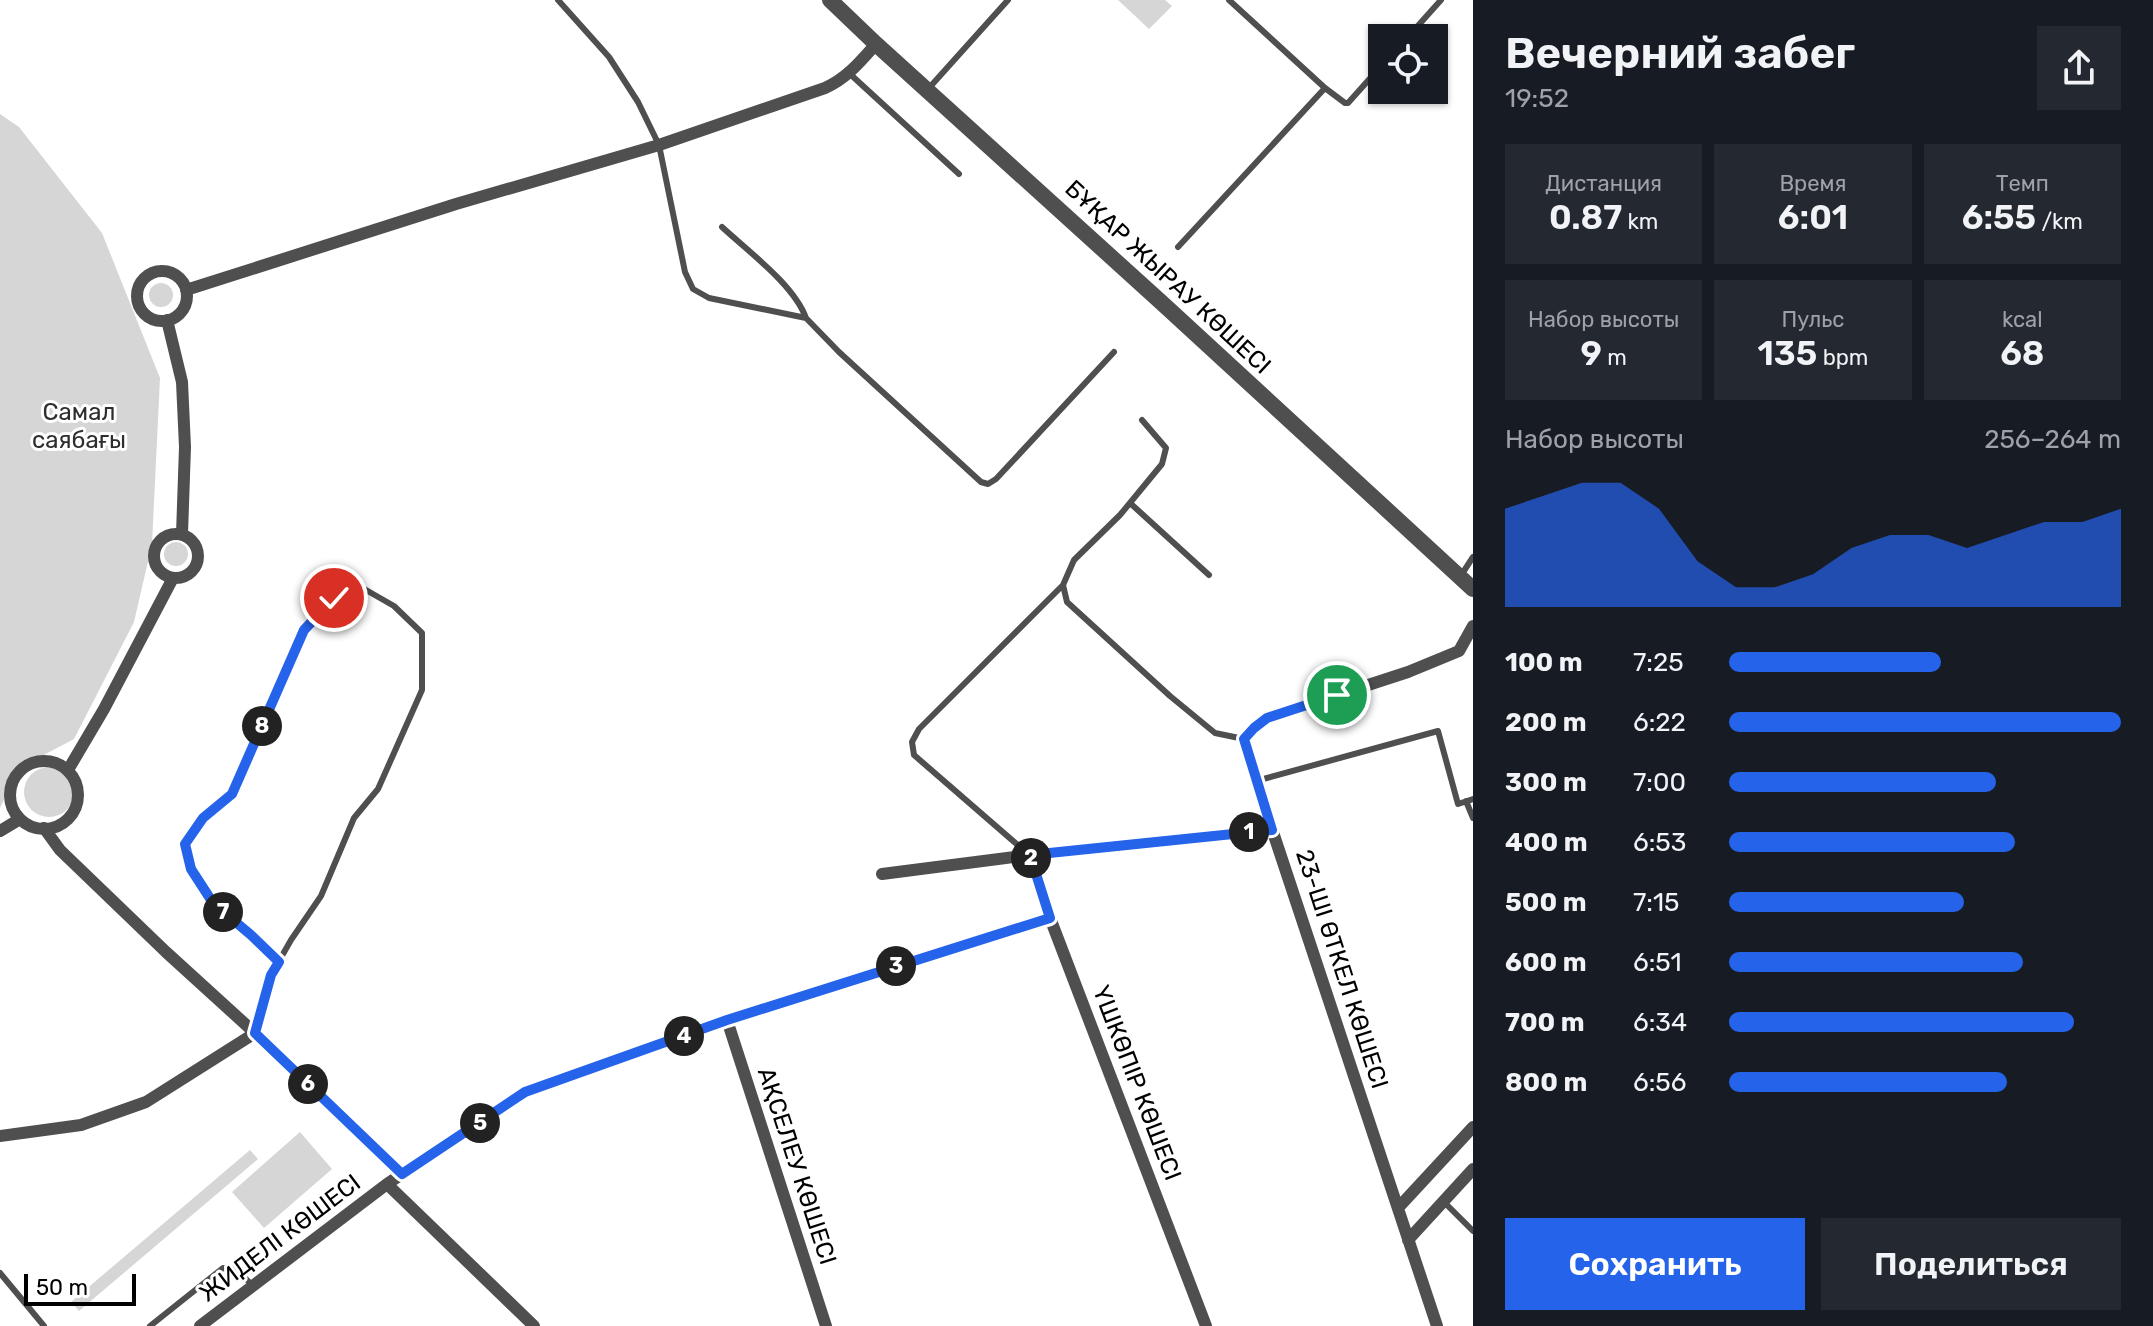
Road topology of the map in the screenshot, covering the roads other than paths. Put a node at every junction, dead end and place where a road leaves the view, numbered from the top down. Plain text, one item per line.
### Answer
1 (558, 0) edge
2 (830, 0) edge
3 (1008, 0) edge
4 (1229, 0) edge
5 (1441, 0) edge
6 (1420, 24) edge
7 (876, 44) junction
8 (850, 74) junction
9 (1368, 81) edge
10 (1325, 88) junction
11 (927, 90) junction
12 (659, 145) junction
13 (959, 174) dead end
14 (722, 227) dead end
15 (1178, 247) dead end
16 (186, 290) junction
17 (806, 318) junction
18 (167, 320) junction
19 (1114, 352) dead end
20 (1142, 420) dead end
21 (1130, 503) junction
22 (182, 534) junction
23 (1473, 557) edge
24 (1209, 575) dead end
25 (1460, 577) junction
26 (173, 578) junction
27 (1063, 585) junction
28 (1473, 589) edge
29 (1473, 626) edge
30 (1244, 739) junction
31 (68, 770) junction
32 (1256, 781) junction
33 (1469, 800) edge
34 (1473, 818) edge
35 (20, 819) junction
36 (44, 828) junction
37 (1272, 830) junction
38 (0, 831) edge
39 (1030, 855) junction
40 (882, 874) dead end
41 (1050, 918) junction
42 (279, 962) junction
43 (727, 1020) junction
44 (255, 1033) junction
45 (1473, 1127) edge
46 (0, 1136) edge
47 (1473, 1169) edge
48 (402, 1174) junction
49 (387, 1184) junction
50 (1443, 1201) junction
51 (1398, 1208) junction
52 (1473, 1231) edge
53 (1408, 1240) junction
54 (0, 1273) edge
55 (253, 1286) junction
56 (1204, 1325) edge
57 (44, 1326) edge
58 (150, 1326) edge
59 (200, 1326) edge
60 (534, 1326) edge
61 (826, 1326) edge
62 (1437, 1326) edge

1 - 12 lane
2 - 7 street, БҰҚАР ЖЫРАУ КӨШЕСІ
3 - 11 lane
4 - 10 lane
5 - 6 lane
7 - 8 street
7 - 11 street, БҰҚАР ЖЫРАУ КӨШЕСІ
8 - 12 street
8 - 13 lane
9 - 10 lane
10 - 15 lane
11 - 25 street, БҰҚАР ЖЫРАУ КӨШЕСІ
12 - 16 street
12 - 17 lane
14 - 17 lane
16 - 18 street
16 - 18 street
17 - 19 lane
18 - 22 street
20 - 21 lane
21 - 24 lane
21 - 27 lane
22 - 26 street
22 - 26 street
23 - 25 lane
25 - 28 street, БҰҚАР ЖЫРАУ КӨШЕСІ
26 - 31 street
27 - 30 lane
27 - 39 lane
29 - 30 street
30 - 32 street, 23-ШІ ӨТКЕЛ КӨШЕСІ
31 - 35 street
31 - 36 street
32 - 33 lane
32 - 37 street, 23-ШІ ӨТКЕЛ КӨШЕСІ
33 - 34 lane
35 - 36 street
35 - 38 street
36 - 44 street
37 - 39 street
37 - 51 street, 23-ШІ ӨТКЕЛ КӨШЕСІ
39 - 40 street
39 - 41 street, ҮШКӨПІР КӨШЕСІ
41 - 43 street, ЖИДЕЛІ КӨШЕСІ
41 - 56 street, ҮШКӨПІР КӨШЕСІ
42 - 42 lane
42 - 44 lane
43 - 48 street, ЖИДЕЛІ КӨШЕСІ
43 - 61 street, АҚСЕЛЕУ КӨШЕСІ
44 - 46 street
44 - 48 street
45 - 51 street
47 - 50 street
48 - 49 street, ЖИДЕЛІ КӨШЕСІ
49 - 55 street, ЖИДЕЛІ КӨШЕСІ
49 - 60 street
50 - 52 lane
50 - 53 street
51 - 53 street, 23-ШІ ӨТКЕЛ КӨШЕСІ
53 - 62 street, 23-ШІ ӨТКЕЛ КӨШЕСІ
54 - 57 lane
55 - 58 lane
55 - 59 street, ЖИДЕЛІ КӨШЕСІ

